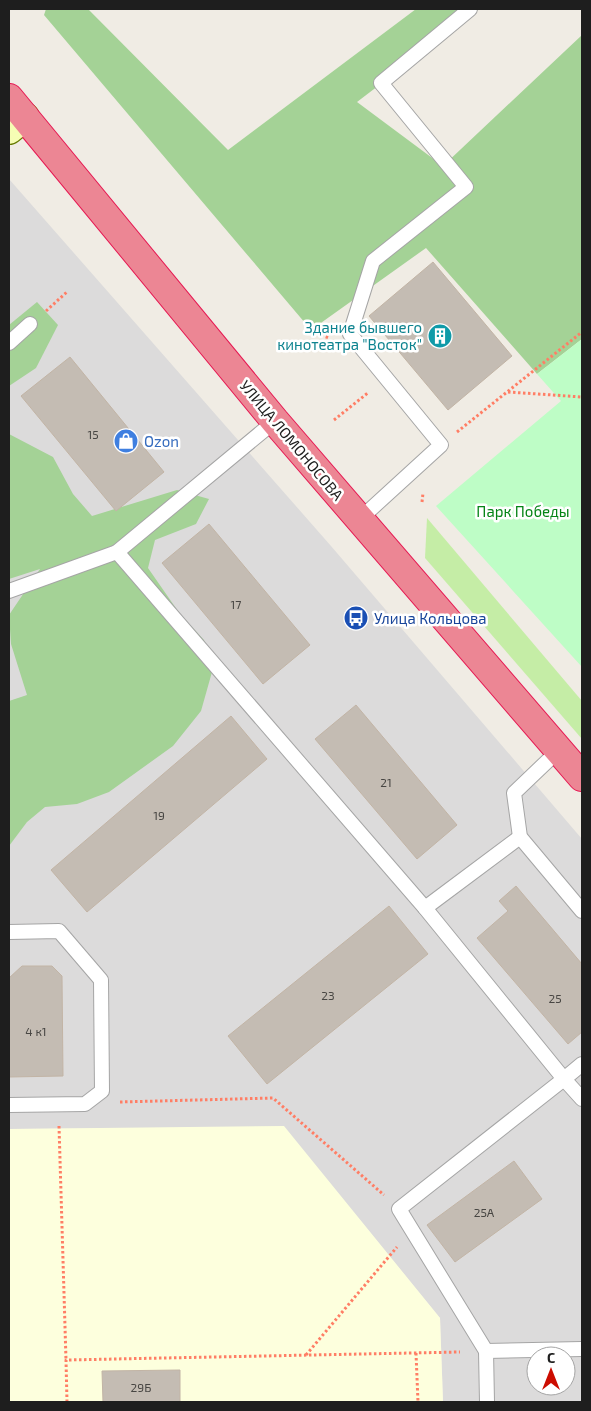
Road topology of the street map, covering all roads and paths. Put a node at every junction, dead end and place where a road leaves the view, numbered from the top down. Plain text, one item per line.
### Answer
1 (470, 9) edge
2 (14, 115) edge
3 (68, 291) dead end
4 (30, 324) joint
5 (582, 332) edge
6 (9, 343) edge
7 (370, 390) dead end
8 (507, 392) junction
9 (582, 398) edge
10 (334, 420) dead end
11 (275, 421) junction
12 (441, 445) junction
13 (360, 519) junction
14 (118, 552) junction
15 (9, 591) edge
16 (559, 750) junction
17 (582, 777) edge
18 (520, 837) junction
19 (425, 908) junction
20 (582, 911) edge
21 (9, 932) edge
22 (582, 1064) edge
23 (564, 1079) junction
24 (582, 1099) edge
25 (58, 1104) junction
26 (84, 1104) junction
27 (9, 1105) edge
28 (399, 1209) junction
29 (412, 1229) junction
30 (582, 1349) edge
31 (486, 1352) junction
32 (416, 1353) junction
33 (306, 1355) junction
34 (66, 1360) junction
35 (67, 1402) edge
36 (418, 1402) edge
37 (487, 1402) edge

1 - 12 lane
2 - 11 highway, УЛИЦА ЛОМОНОСОВА
3 - 4 path
4 - 6 lane
5 - 8 path
7 - 10 path
8 - 9 path
8 - 12 path
11 - 13 highway, УЛИЦА ЛОМОНОСОВА
11 - 14 lane
12 - 13 lane
13 - 16 highway, УЛИЦА ЛОМОНОСОВА
14 - 15 lane
14 - 19 lane
16 - 17 highway, УЛИЦА ЛОМОНОСОВА
16 - 18 lane
18 - 19 lane
18 - 20 lane
19 - 23 lane
21 - 26 lane
22 - 23 lane
23 - 24 lane
23 - 28 lane
25 - 26 lane
25 - 27 lane
25 - 34 path
26 - 28 path
28 - 29 lane
29 - 31 lane
29 - 33 path
30 - 31 lane
31 - 32 path
31 - 37 lane
32 - 33 path
32 - 36 path
33 - 34 path
34 - 35 path

